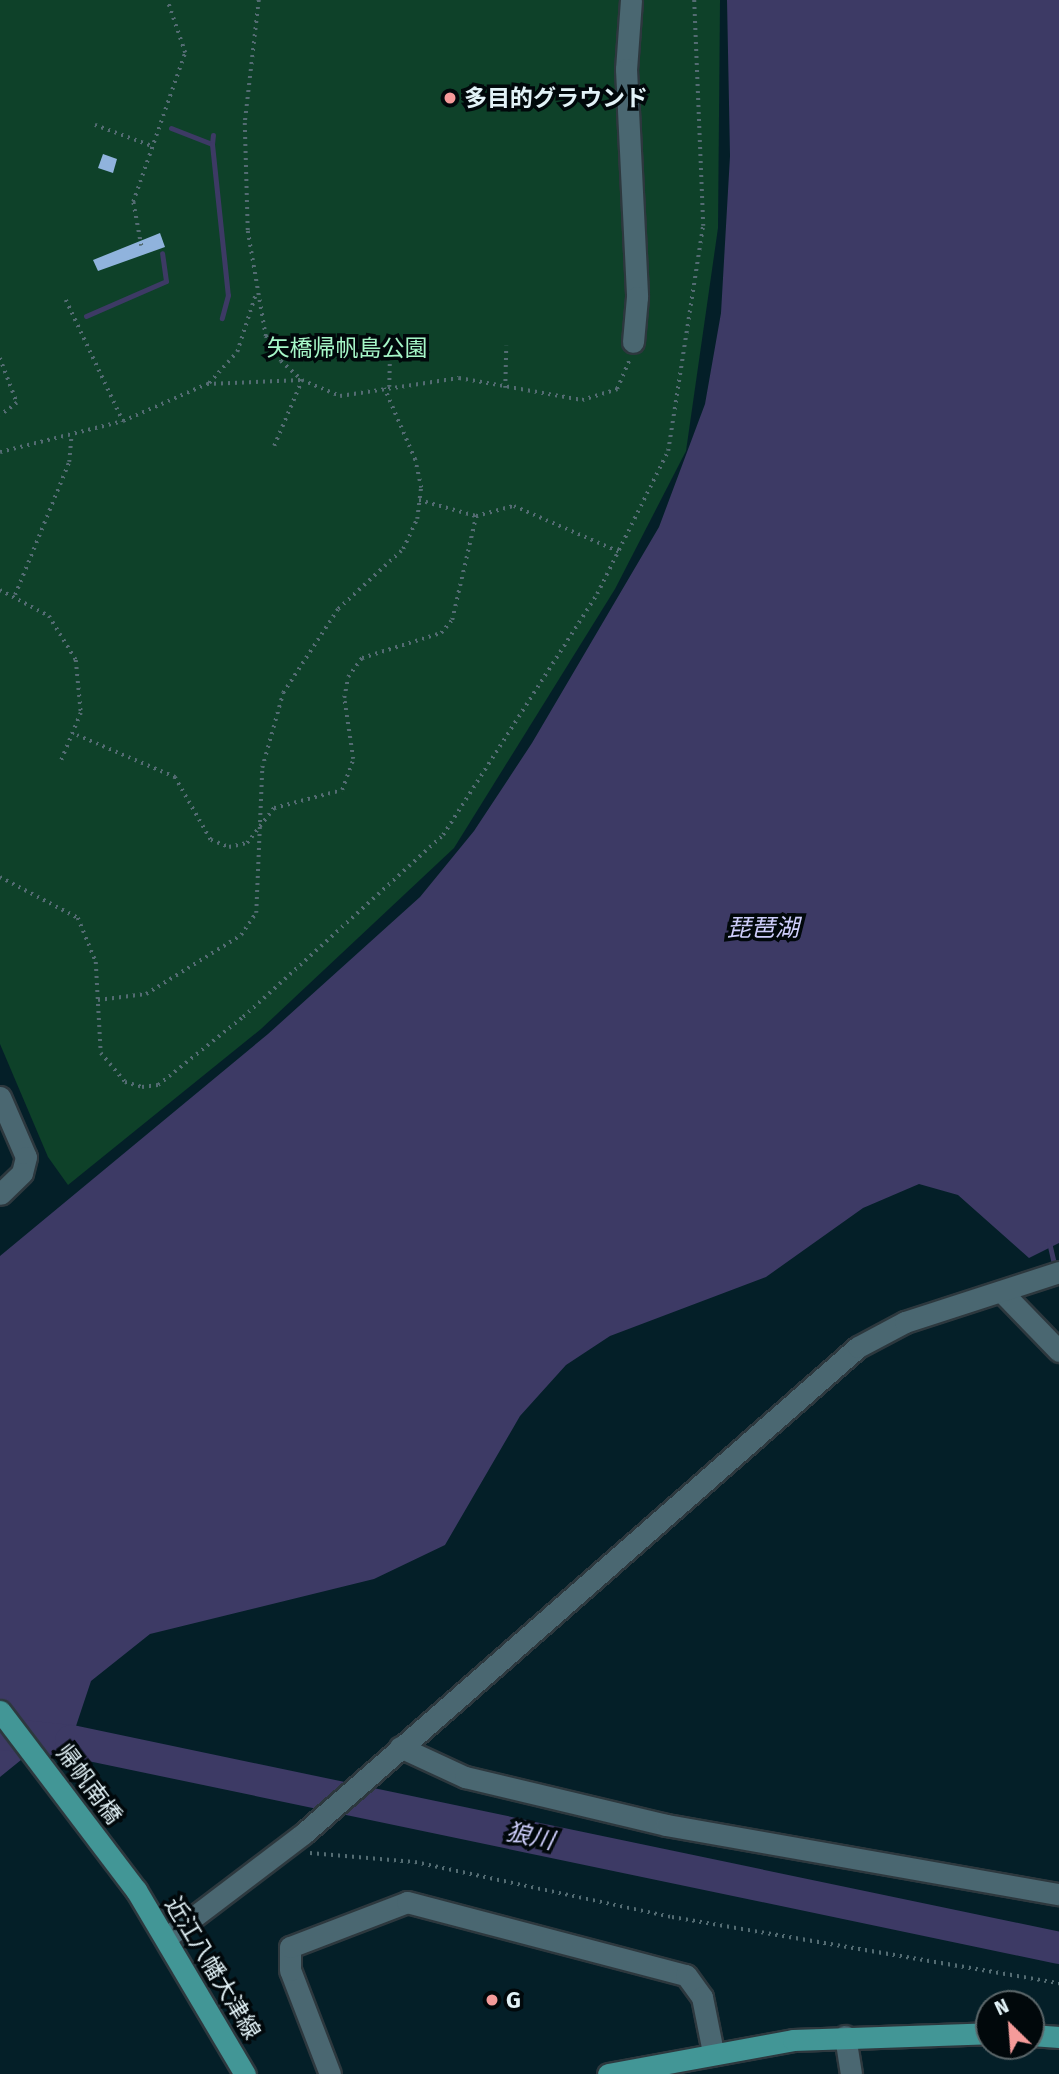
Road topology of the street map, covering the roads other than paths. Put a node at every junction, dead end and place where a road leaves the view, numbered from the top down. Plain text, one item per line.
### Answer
1 (631, 0) edge
2 (633, 342) road end
3 (0, 1097) edge
4 (0, 1194) edge
5 (1052, 1275) edge
6 (1002, 1292) junction
7 (1059, 1351) edge
8 (0, 1711) edge
9 (400, 1747) junction
10 (136, 1890) joint
11 (1059, 1894) edge
12 (166, 1938) junction
13 (975, 2033) edge
14 (845, 2036) junction
15 (713, 2052) junction
16 (245, 2074) edge
17 (330, 2074) edge
18 (608, 2074) edge
19 (851, 2074) edge

1 - 2 street
3 - 4 street
5 - 6 street
6 - 7 street
6 - 9 street
8 - 10 main road, 帰帆南橋
9 - 11 street
9 - 12 street
10 - 12 main road, 近江八幡大津線
12 - 16 main road, 近江八幡大津線
13 - 14 main road
14 - 15 main road
14 - 19 street
15 - 17 street
15 - 18 main road

